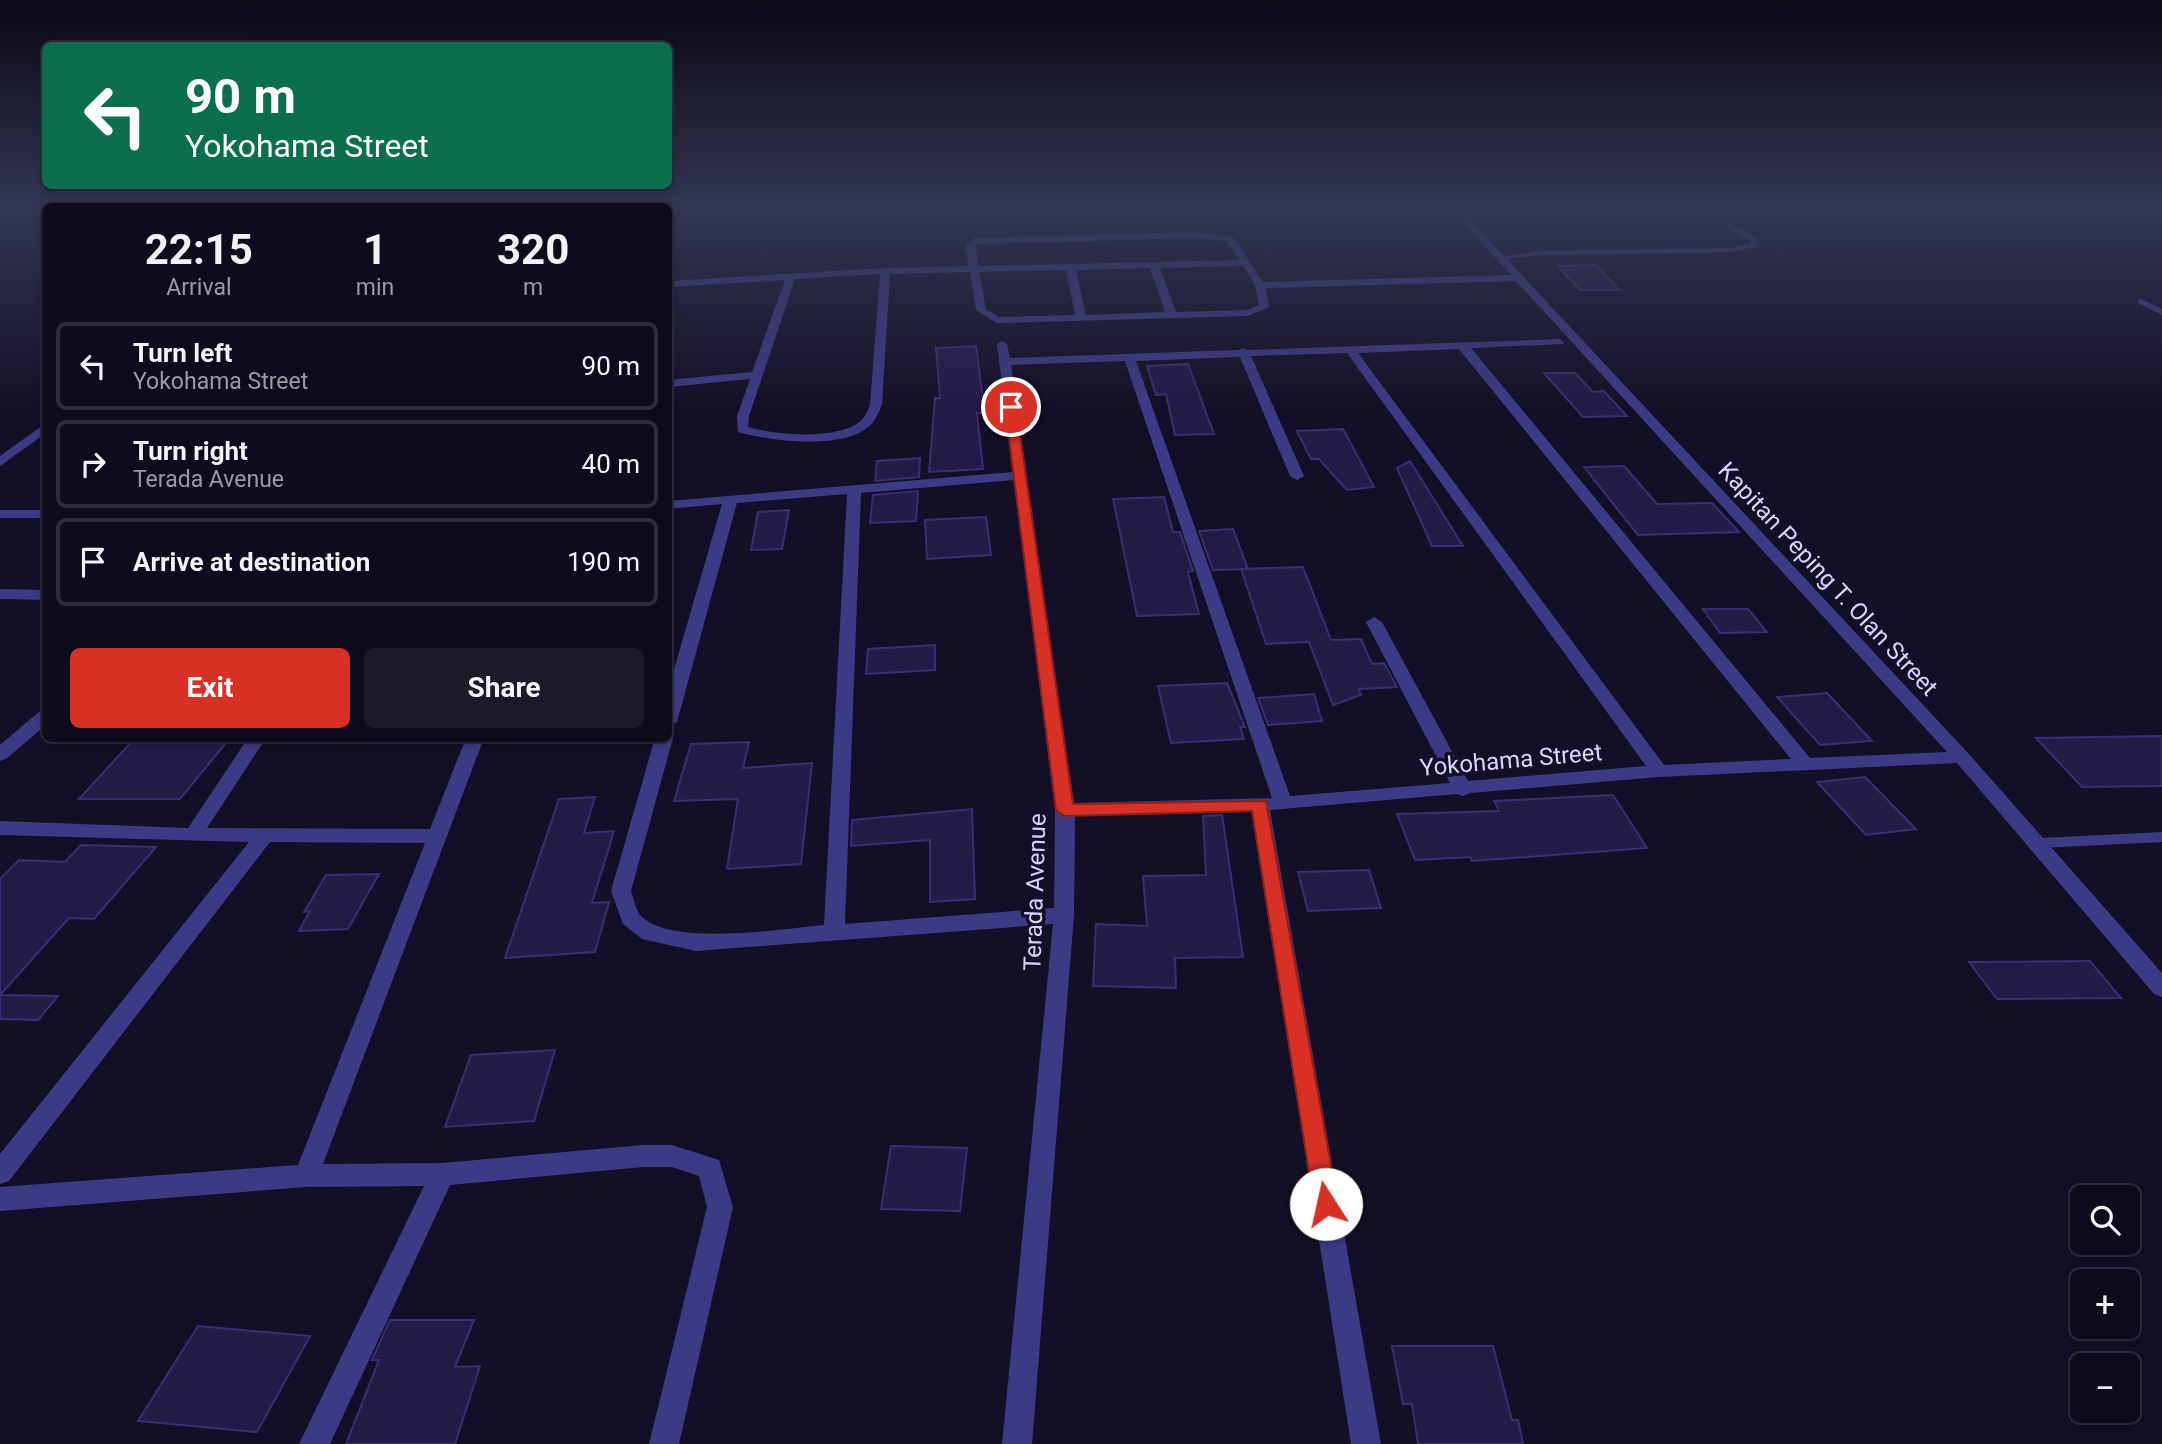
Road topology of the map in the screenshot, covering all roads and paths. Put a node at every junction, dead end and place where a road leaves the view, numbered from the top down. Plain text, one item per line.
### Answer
1 (803, 275) edge
2 (885, 275) edge
3 (975, 275) edge
4 (1072, 275) edge
5 (1158, 275) edge
6 (1255, 275) edge
7 (1516, 275) edge
8 (791, 276) junction
9 (1518, 278) junction
10 (1261, 285) junction
11 (672, 287) edge
12 (2141, 301) dead end
13 (2162, 312) edge
14 (1171, 314) junction
15 (1081, 318) junction
16 (1559, 342) dead end
17 (1461, 344) junction
18 (1350, 349) junction
19 (1242, 351) junction
20 (1129, 356) junction
21 (758, 375) junction
22 (672, 384) edge
23 (42, 430) edge
24 (0, 462) edge
25 (1021, 475) junction
26 (1297, 476) dead end
27 (854, 490) junction
28 (730, 502) junction
29 (672, 505) edge
30 (42, 513) edge
31 (0, 514) edge
32 (0, 594) edge
33 (42, 595) edge
34 (1374, 622) dead end
35 (672, 708) edge
36 (42, 718) edge
37 (254, 742) edge
38 (473, 742) edge
39 (663, 742) edge
40 (0, 755) edge
41 (1962, 757) junction
42 (1805, 764) junction
43 (1659, 771) junction
44 (1463, 790) junction
45 (1272, 804) junction
46 (1065, 810) junction
47 (0, 828) edge
48 (193, 835) junction
49 (265, 835) junction
50 (437, 836) junction
51 (2162, 836) edge
52 (2040, 843) junction
53 (1064, 915) junction
54 (834, 931) junction
55 (2162, 988) edge
56 (0, 1173) edge
57 (442, 1174) junction
58 (306, 1175) junction
59 (0, 1199) edge
60 (314, 1444) edge
61 (664, 1444) edge
62 (1017, 1444) edge
63 (1366, 1444) edge

1 - 8 street
2 - 21 street
3 - 15 street
4 - 15 street
5 - 14 street
6 - 10 street
7 - 9 street, Kapitan Peping T. Olan Street
8 - 11 street
8 - 21 street
9 - 10 street
9 - 41 street, Kapitan Peping T. Olan Street
10 - 14 street
12 - 13 lane
14 - 15 street
16 - 17 street
17 - 18 street
17 - 42 street
18 - 19 street
18 - 43 street
19 - 20 street
19 - 26 street
20 - 25 street, Terada Avenue
20 - 45 street
21 - 22 street
23 - 24 street
25 - 27 street
25 - 46 street, Terada Avenue
27 - 28 street
27 - 54 street
28 - 29 street
28 - 35 street
30 - 31 street
32 - 33 street
34 - 44 street
36 - 40 street
37 - 48 street
38 - 50 street
39 - 54 street
41 - 42 street, Yokohama Street
41 - 52 street, Kapitan Peping T. Olan Street
42 - 43 street, Yokohama Street
43 - 44 street, Yokohama Street
44 - 45 street, Yokohama Street
45 - 46 street, Yokohama Street
45 - 63 street
46 - 53 street, Terada Avenue
47 - 48 street
48 - 49 street
49 - 50 street
49 - 56 street
50 - 58 street
51 - 52 lane
52 - 55 street, Kapitan Peping T. Olan Street
53 - 54 street
53 - 62 street, Terada Avenue
57 - 58 street
57 - 60 street
57 - 61 street
58 - 59 street

